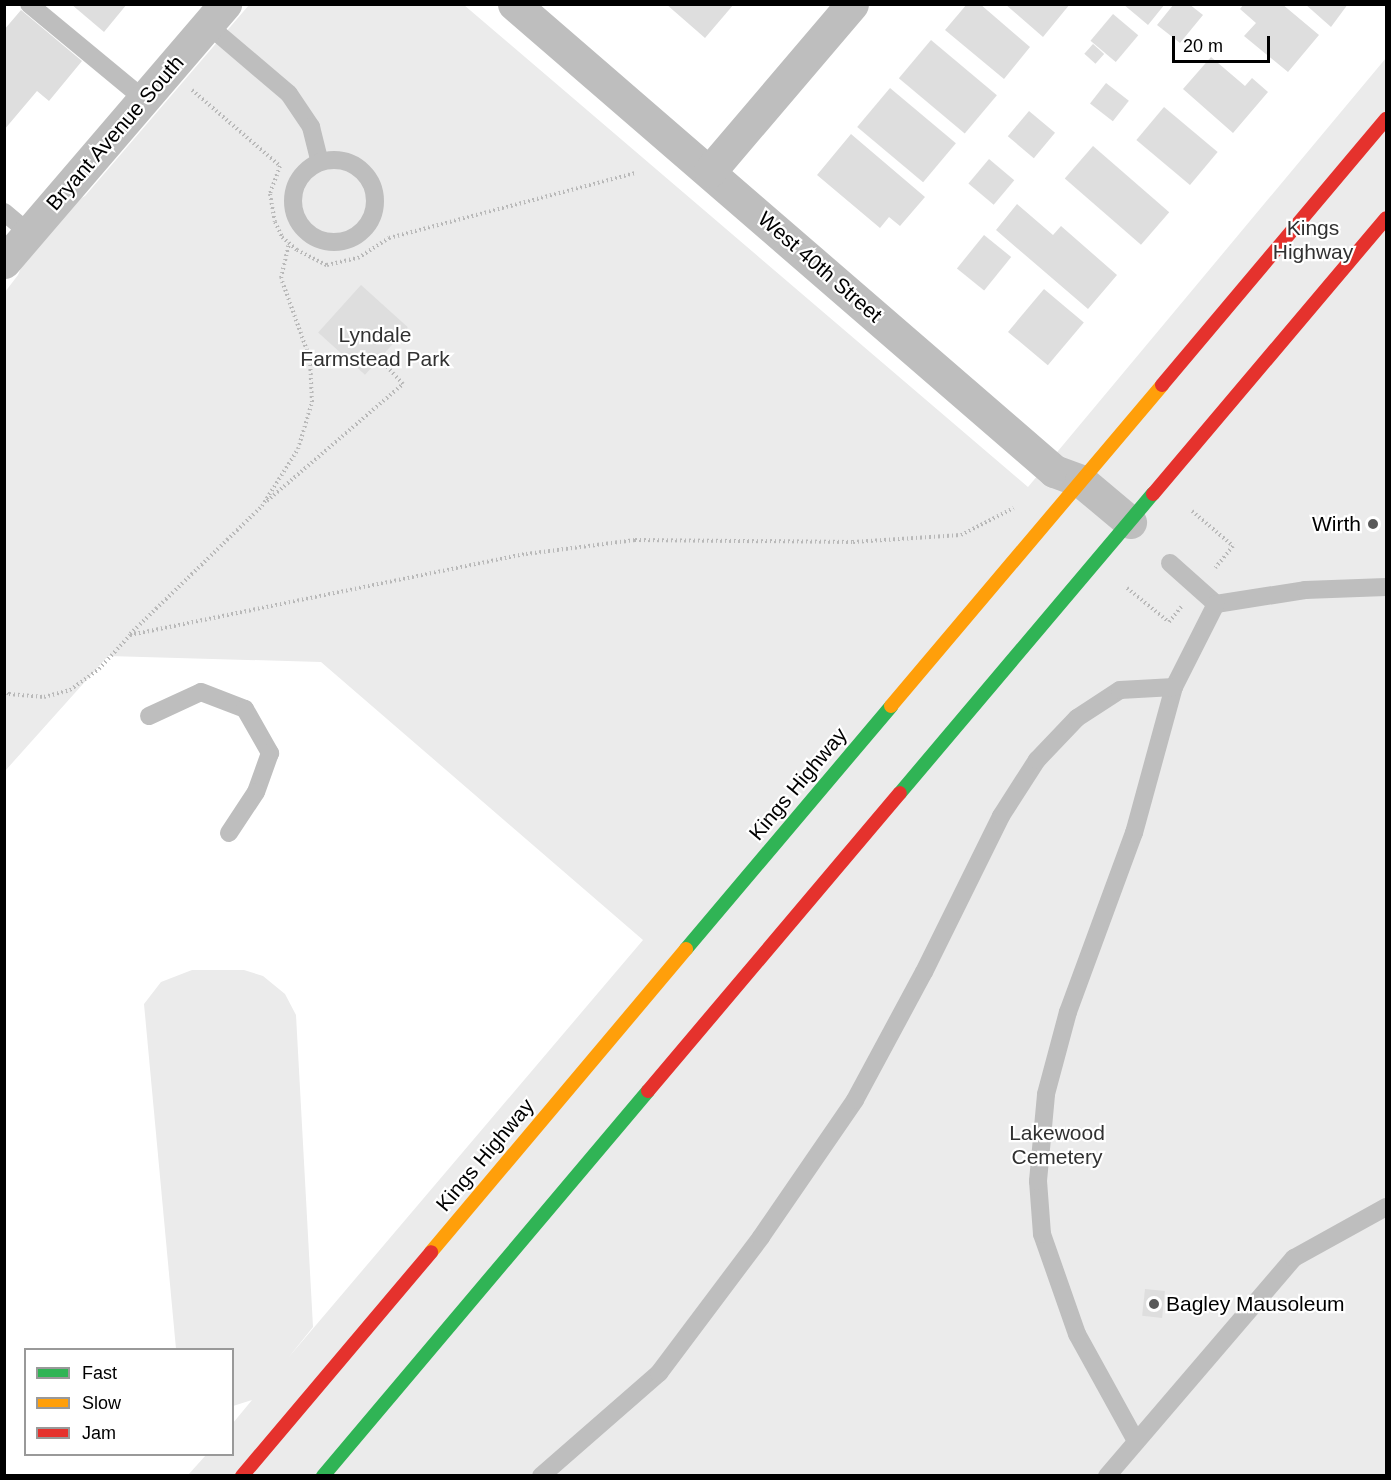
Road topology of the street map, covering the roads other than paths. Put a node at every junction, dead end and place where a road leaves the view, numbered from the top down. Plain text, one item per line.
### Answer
1 (29, 4) edge
2 (514, 4) edge
3 (852, 4) edge
4 (216, 15) edge
5 (144, 99) junction
6 (1386, 119) edge
7 (320, 162) junction
8 (710, 171) junction
9 (4, 212) edge
10 (1386, 218) edge
11 (30, 233) junction
12 (4, 262) edge
13 (1081, 481) junction
14 (1130, 522) junction
15 (1170, 563) dead end
16 (1386, 586) edge
17 (1216, 604) junction
18 (1174, 687) junction
19 (149, 716) dead end
20 (229, 833) dead end
21 (1386, 1207) edge
22 (1136, 1441) junction
23 (242, 1476) edge
24 (323, 1476) edge
25 (541, 1476) edge
26 (1107, 1476) edge

1 - 5 lane
2 - 8 street, West 40th Street
3 - 8 street
4 - 5 street, Bryant Avenue South
4 - 7 lane
5 - 11 street, Bryant Avenue South
6 - 13 street, Kings Highway
7 - 7 lane
8 - 13 street, West 40th Street
9 - 11 lane
10 - 14 street
11 - 12 street, Bryant Avenue South
13 - 14 street, West 40th Street
13 - 23 street, Kings Highway
14 - 24 street
15 - 17 lane
16 - 17 lane
17 - 18 lane
18 - 22 lane
18 - 25 lane
19 - 20 lane
21 - 22 lane
22 - 26 lane

